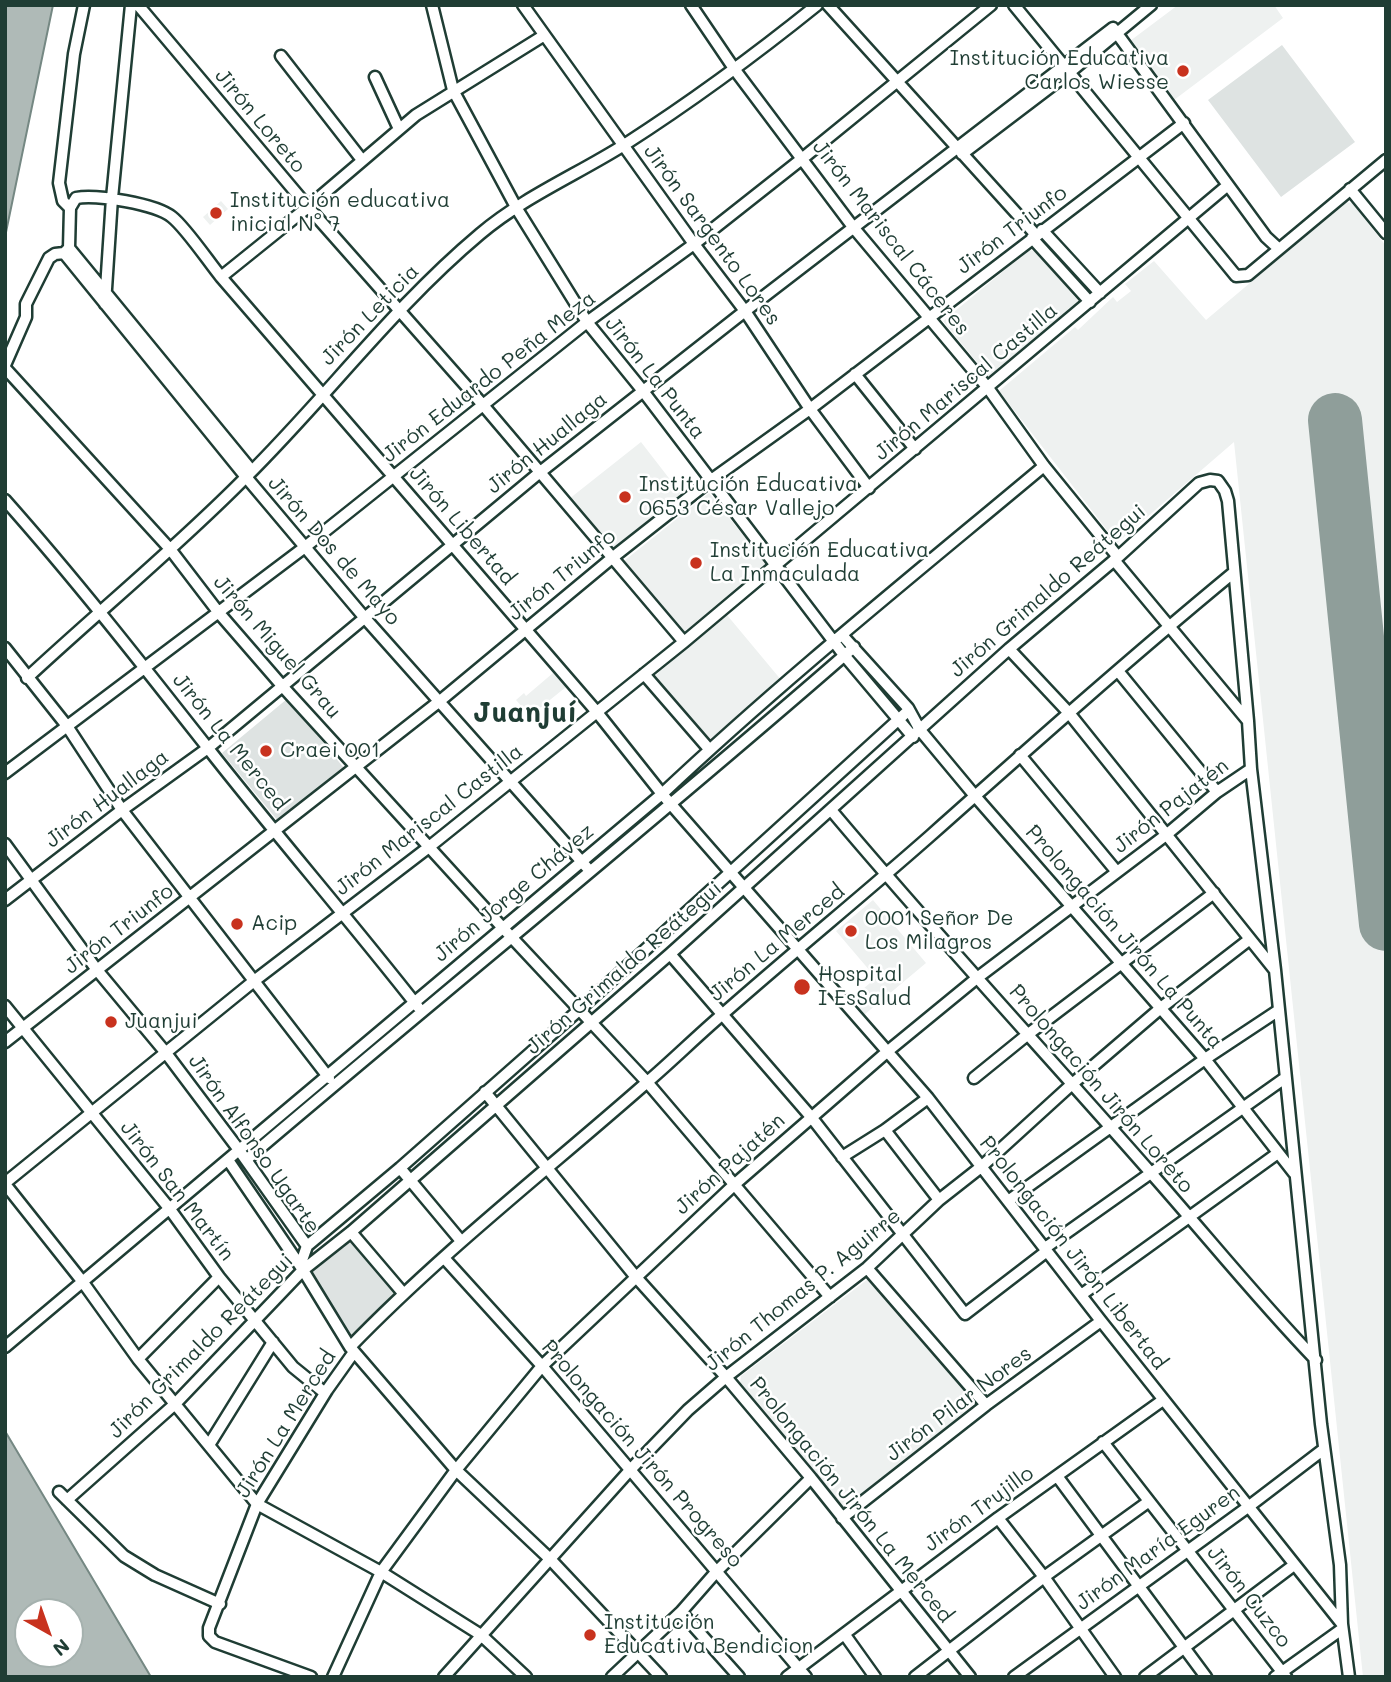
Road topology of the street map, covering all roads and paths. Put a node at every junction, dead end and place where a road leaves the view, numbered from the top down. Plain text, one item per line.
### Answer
1 (84, 5) edge
2 (131, 5) edge
3 (138, 5) edge
4 (432, 5) edge
5 (523, 5) edge
6 (691, 5) edge
7 (817, 5) edge
8 (828, 5) edge
9 (991, 5) edge
10 (1014, 5) edge
11 (1151, 5) edge
12 (1117, 33) junction
13 (543, 36) junction
14 (281, 56) dead end
15 (1066, 69) junction
16 (736, 70) junction
17 (375, 77) dead end
18 (897, 80) junction
19 (453, 90) junction
20 (1184, 123) junction
21 (399, 129) junction
22 (623, 145) junction
23 (959, 151) junction
24 (803, 158) junction
25 (1138, 158) junction
26 (362, 160) junction
27 (1386, 160) edge
28 (1228, 185) junction
29 (1350, 189) junction
30 (112, 198) junction
31 (308, 207) junction
32 (70, 208) junction
33 (517, 209) junction
34 (1188, 217) junction
35 (853, 227) junction
36 (1386, 233) edge
37 (1037, 234) junction
38 (694, 244) junction
39 (1279, 249) junction
40 (67, 250) junction
41 (221, 277) junction
42 (1100, 293) junction
43 (106, 298) junction
44 (1090, 302) junction
45 (399, 309) junction
46 (745, 311) junction
47 (929, 318) junction
48 (587, 323) junction
49 (5, 366) edge
50 (855, 374) junction
51 (988, 388) junction
52 (643, 391) junction
53 (322, 394) junction
54 (483, 405) junction
55 (810, 409) junction
56 (915, 449) junction
57 (1044, 466) junction
58 (539, 473) junction
59 (249, 474) junction
60 (394, 477) junction
61 (711, 480) junction
62 (869, 488) junction
63 (5, 500) edge
64 (452, 544) junction
65 (305, 547) junction
66 (170, 549) junction
67 (612, 558) junction
68 (1116, 558) junction
69 (777, 566) junction
70 (1233, 573) junction
71 (99, 611) junction
72 (219, 613) junction
73 (365, 617) junction
74 (1169, 625) junction
75 (526, 629) junction
76 (839, 638) junction
77 (684, 642) junction
78 (854, 647) junction
79 (5, 648) edge
80 (1009, 649) junction
81 (844, 655) junction
82 (146, 667) junction
83 (1118, 671) junction
84 (644, 674) junction
85 (27, 678) junction
86 (284, 688) junction
87 (440, 700) junction
88 (596, 710) junction
89 (909, 710) junction
90 (1069, 713) junction
91 (897, 721) junction
92 (1248, 721) junction
93 (67, 726) junction
94 (917, 733) junction
95 (208, 748) junction
96 (709, 749) junction
97 (1020, 755) junction
98 (355, 767) junction
99 (1251, 769) junction
100 (5, 774) edge
101 (511, 780) junction
102 (1217, 792) junction
103 (662, 794) junction
104 (975, 796) junction
105 (671, 803) junction
106 (122, 810) junction
107 (831, 810) junction
108 (276, 830) junction
109 (1166, 835) junction
110 (5, 844) edge
111 (429, 847) junction
112 (580, 861) junction
113 (590, 871) junction
114 (731, 872) junction
115 (1117, 872) junction
116 (885, 875) junction
117 (31, 880) junction
118 (744, 888) junction
119 (1214, 893) junction
120 (190, 898) junction
121 (5, 900) edge
122 (1072, 907) junction
123 (342, 913) junction
124 (502, 927) junction
125 (512, 939) junction
126 (1250, 939) junction
127 (799, 950) junction
128 (670, 954) junction
129 (1121, 965) junction
130 (1275, 970) junction
131 (97, 971) junction
132 (977, 978) junction
133 (254, 981) junction
134 (414, 1002) junction
135 (5, 1006) edge
136 (1162, 1007) junction
137 (579, 1010) junction
138 (1279, 1010) junction
139 (421, 1012) junction
140 (723, 1014) junction
141 (592, 1022) junction
142 (24, 1028) junction
143 (1027, 1035) junction
144 (5, 1042) edge
145 (888, 1051) junction
146 (166, 1053) junction
147 (1205, 1059) junction
148 (326, 1074) junction
149 (974, 1078) dead end
150 (1285, 1078) junction
151 (647, 1082) junction
152 (335, 1085) junction
153 (1071, 1085) junction
154 (485, 1092) junction
155 (928, 1098) junction
156 (496, 1106) junction
157 (1242, 1107) junction
158 (91, 1114) junction
159 (812, 1118) junction
160 (1110, 1128) junction
161 (885, 1130) junction
162 (239, 1150) junction
163 (1278, 1153) junction
164 (842, 1157) junction
165 (228, 1160) junction
166 (246, 1160) junction
167 (981, 1167) junction
168 (400, 1168) junction
169 (547, 1169) junction
170 (1151, 1173) junction
171 (1294, 1174) junction
172 (410, 1180) junction
173 (5, 1184) edge
174 (735, 1184) junction
175 (939, 1200) junction
176 (1008, 1201) junction
177 (169, 1208) junction
178 (1189, 1219) junction
179 (351, 1233) junction
180 (903, 1236) junction
181 (461, 1241) junction
182 (307, 1246) junction
183 (1046, 1249) junction
184 (445, 1259) junction
185 (867, 1268) junction
186 (303, 1270) junction
187 (635, 1276) junction
188 (219, 1277) junction
189 (82, 1281) junction
190 (403, 1293) junction
191 (1081, 1295) junction
192 (830, 1297) junction
193 (255, 1318) junction
194 (1101, 1321) junction
195 (273, 1342) junction
196 (5, 1347) edge
197 (352, 1349) junction
198 (138, 1359) junction
199 (1316, 1360) junction
200 (542, 1366) junction
201 (726, 1377) junction
202 (325, 1393) junction
203 (1163, 1400) junction
204 (175, 1404) junction
205 (986, 1405) junction
206 (1103, 1442) junction
207 (209, 1445) junction
208 (1324, 1449) junction
209 (456, 1469) junction
210 (631, 1469) junction
211 (1057, 1476) junction
212 (811, 1478) junction
213 (1148, 1502) junction
214 (257, 1504) junction
215 (1248, 1507) junction
216 (842, 1518) junction
217 (998, 1518) junction
218 (1103, 1536) junction
219 (1188, 1549) junction
220 (550, 1559) junction
221 (1294, 1565) junction
222 (717, 1571) junction
223 (381, 1572) junction
224 (1044, 1577) junction
225 (1140, 1585) junction
226 (900, 1592) junction
227 (220, 1604) junction
228 (1233, 1609) junction
229 (681, 1612) junction
230 (1342, 1627) junction
231 (1081, 1629) junction
232 (481, 1635) junction
233 (845, 1635) junction
234 (1185, 1647) junction
235 (949, 1652) junction
236 (637, 1653) junction
237 (799, 1668) junction
238 (1281, 1675) edge
239 (312, 1677) edge
240 (332, 1677) edge
241 (444, 1677) edge
242 (526, 1677) edge
243 (612, 1677) edge
244 (661, 1677) edge
245 (739, 1677) edge
246 (787, 1677) edge
247 (806, 1677) edge
248 (875, 1677) edge
249 (915, 1677) edge
250 (970, 1677) edge
251 (1014, 1677) edge
252 (1115, 1677) edge
253 (1145, 1677) edge
254 (1206, 1677) edge
255 (1349, 1677) edge

1 - 32 street
2 - 30 street
3 - 31 street, Jirón Loreto
4 - 19 street, Jirón La Punta
5 - 13 street, Jirón Sargento Lores
6 - 16 street, Jirón Mariscal Cáceres
7 - 16 street, Jirón Leticia
8 - 18 street
9 - 18 street, Jirón Eduardo Peña Meza
10 - 15 street
11 - 12 street, Jirón Huallaga
12 - 15 street, Jirón Huallaga
12 - 20 street
13 - 19 street
13 - 22 street, Jirón Sargento Lores
14 - 26 street
15 - 23 street, Jirón Huallaga
15 - 25 street
16 - 22 street, Jirón Leticia
16 - 24 street, Jirón Mariscal Cáceres
17 - 21 street
18 - 23 street
18 - 24 street, Jirón Eduardo Peña Meza
19 - 21 street
19 - 33 street, Jirón La Punta
20 - 25 street, Jirón Triunfo
20 - 28 street
21 - 26 street
22 - 33 street, Jirón Leticia
22 - 38 street, Jirón Sargento Lores
23 - 35 street, Jirón Huallaga
23 - 37 street
24 - 35 street, Jirón Mariscal Cáceres
24 - 38 street, Jirón Eduardo Peña Meza
25 - 34 street
25 - 37 street, Jirón Triunfo
26 - 31 street
27 - 29 street
28 - 34 street, Jirón Mariscal Castilla
28 - 39 street
29 - 36 street
29 - 39 street
30 - 32 street, Jirón Libertad
30 - 41 street, Jirón Libertad
30 - 43 street
31 - 41 street
31 - 45 street, Jirón Loreto
32 - 40 street
33 - 45 street, Jirón Leticia
33 - 48 street, Jirón La Punta
34 - 39 street
34 - 42 street, Jirón Mariscal Castilla
35 - 46 street, Jirón Huallaga
35 - 47 street, Jirón Mariscal Cáceres
37 - 42 street
37 - 44 street
37 - 47 street, Jirón Triunfo
38 - 46 street, Jirón Sargento Lores
38 - 48 street, Jirón Eduardo Peña Meza
40 - 43 street, Jirón Dos de Mayo
40 - 49 street
41 - 53 street, Jirón Libertad
42 - 44 street, Jirón Mariscal Castilla
43 - 59 street, Jirón Dos de Mayo
44 - 51 street, Jirón Mariscal Castilla
45 - 53 street, Jirón Leticia
45 - 54 street, Jirón Loreto
46 - 52 street, Jirón Huallaga
46 - 55 street, Jirón Sargento Lores
47 - 50 street, Jirón Triunfo
47 - 51 street, Jirón Mariscal Cáceres
48 - 52 street, Jirón La Punta
48 - 54 street, Jirón Eduardo Peña Meza
49 - 66 street, Jirón Miguel Grau
50 - 55 street, Jirón Triunfo
50 - 56 street
51 - 56 street, Jirón Mariscal Castilla
51 - 57 street, Jirón Mariscal Cáceres
52 - 58 street, Jirón Huallaga
52 - 61 street, Jirón La Punta
53 - 59 street, Jirón Leticia
53 - 60 street, Jirón Libertad
54 - 58 street, Jirón Loreto
54 - 60 street, Jirón Eduardo Peña Meza
55 - 61 street, Jirón Triunfo
55 - 62 street, Jirón Sargento Lores
56 - 62 street, Jirón Mariscal Castilla
57 - 68 street, Jirón Mariscal Cáceres
57 - 76 street, Jirón Jorge Chávez
58 - 64 street, Jirón Huallaga
58 - 67 street, Jirón Loreto
59 - 65 street, Jirón Dos de Mayo
59 - 66 street, Jirón Leticia
60 - 64 street, Jirón Libertad
60 - 65 street, Jirón Eduardo Peña Meza
61 - 67 street, Jirón Triunfo
61 - 69 street, Jirón La Punta
62 - 69 street, Jirón Mariscal Castilla
63 - 71 street, Jirón La Merced
64 - 73 street, Jirón Huallaga
64 - 75 street, Jirón Libertad
65 - 72 street, Jirón Eduardo Peña Meza
65 - 73 street, Jirón Dos de Mayo
66 - 71 street, Jirón Leticia
66 - 72 street, Jirón Miguel Grau
67 - 75 street, Jirón Triunfo
67 - 77 street, Jirón Loreto
68 - 70 street, Jirón Grimaldo Reátegui
68 - 74 street, Jirón Mariscal Cáceres
68 - 80 street, Jirón Grimaldo Reátegui
69 - 76 street, Jirón La Punta
69 - 77 street, Jirón Mariscal Castilla
70 - 74 street, Jirón La Merced
70 - 92 street
71 - 82 street, Jirón La Merced
71 - 85 street, Jirón Leticia
72 - 82 street, Jirón Eduardo Peña Meza
72 - 86 street, Jirón Miguel Grau
73 - 86 street, Jirón Huallaga
73 - 87 street, Jirón Dos de Mayo
74 - 83 street, Jirón La Merced
74 - 92 street, Jirón Mariscal Cáceres
75 - 87 street, Jirón Triunfo
75 - 88 street, Jirón Libertad
76 - 78 street, Jirón La Punta
76 - 81 street, Jirón La Punta
76 - 96 street, Jirón Jorge Chávez
77 - 84 street, Jirón Mariscal Castilla
78 - 81 street, Jirón Jorge Chávez
78 - 89 street, Jirón La Punta
79 - 85 street
80 - 90 street
80 - 94 street, Jirón Grimaldo Reátegui
81 - 91 street, Jirón La Punta
81 - 105 street, Jirón Jorge Chávez
82 - 93 street, Jirón Eduardo Peña Meza
82 - 95 street, Jirón La Merced
83 - 90 street, Jirón La Merced
83 - 102 street
84 - 88 street, Jirón Mariscal Castilla
84 - 96 street
85 - 93 street
86 - 95 street, Jirón Huallaga
86 - 98 street, Jirón Miguel Grau
87 - 98 street, Jirón Triunfo
87 - 101 street, Jirón Dos de Mayo
88 - 101 street, Jirón Mariscal Castilla
88 - 103 street, Jirón Libertad
89 - 91 street, Jirón Grimaldo Reátegui
89 - 94 street, Jirón La Punta
90 - 97 street, Jirón La Merced
90 - 109 street
91 - 94 street, Jirón La Punta
91 - 114 street, Jirón Grimaldo Reátegui
92 - 99 street
93 - 100 street, Jirón Eduardo Peña Meza
93 - 106 street
94 - 104 street, Prolongación Jirón La Punta
94 - 107 street, Jirón Grimaldo Reátegui
95 - 106 street, Jirón Huallaga
95 - 108 street, Jirón La Merced
96 - 103 street, Jirón Jorge Chávez
97 - 104 street, Jirón La Merced
97 - 115 street
98 - 108 street, Jirón Triunfo
98 - 111 street, Jirón Miguel Grau
99 - 102 street, Jirón Pajatén
99 - 130 street
101 - 111 street, Jirón Mariscal Castilla
101 - 112 street, Jirón Dos de Mayo
102 - 109 street, Jirón Pajatén
103 - 105 street, Jirón Libertad
103 - 112 street, Jirón Jorge Chávez
104 - 116 street, Jirón La Merced
104 - 122 street, Prolongación Jirón La Punta
105 - 113 street, Jirón Jorge Chávez
105 - 114 street, Jirón Libertad
106 - 117 street, Jirón Huallaga
106 - 120 street
107 - 116 street, Prolongación Jirón Loreto
107 - 118 street, Jirón Grimaldo Reátegui
108 - 120 street, Jirón Triunfo
108 - 123 street, Jirón La Merced
109 - 115 street, Jirón Pajatén
109 - 119 street
110 - 117 street, Jirón Alfonso Ugarte
111 - 123 street, Jirón Mariscal Castilla
111 - 124 street, Jirón Miguel Grau
112 - 113 street, Jirón Dos de Mayo
112 - 124 street, Jirón Jorge Chávez
113 - 125 street, Jirón Jorge Chávez
114 - 118 street, Prolongación Jirón Libertad
114 - 137 street, Jirón Grimaldo Reátegui
115 - 122 street, Jirón Pajatén
116 - 127 street, Jirón La Merced
116 - 132 street, Prolongación Jirón Loreto
117 - 121 street, Jirón Huallaga
117 - 131 street, Jirón Alfonso Ugarte
118 - 127 street, Prolongación Jirón Libertad
118 - 128 street, Jirón Grimaldo Reátegui
119 - 126 street
119 - 129 street
120 - 131 street, Jirón Triunfo
120 - 133 street
122 - 129 street, Prolongación Jirón La Punta
122 - 132 street, Jirón Pajatén
123 - 133 street, Jirón Mariscal Castilla
123 - 134 street, Jirón La Merced
124 - 125 street, Jirón Miguel Grau
124 - 134 street, Jirón Jorge Chávez
125 - 137 street, Jirón Miguel Grau
125 - 139 street, Jirón Jorge Chávez
126 - 130 street
126 - 136 street, Jirón Thomas P. Aguirre
127 - 140 street, Jirón La Merced
127 - 145 street, Prolongación Jirón Libertad
128 - 140 street
128 - 141 street, Jirón Grimaldo Reátegui
129 - 136 street, Prolongación Jirón La Punta
129 - 143 street
130 - 138 street
131 - 142 street, Jirón Triunfo
131 - 146 street, Jirón Alfonso Ugarte
132 - 143 street, Prolongación Jirón Loreto
132 - 145 street, Jirón Pajatén
133 - 146 street, Jirón Mariscal Castilla
133 - 148 street
134 - 139 street, Jirón La Merced
134 - 148 street, Jirón Jorge Chávez
135 - 142 street, Jirón San Martín
136 - 147 street, Prolongación Jirón La Punta
136 - 153 street, Jirón Thomas P. Aguirre
137 - 141 street, Jirón Miguel Grau
137 - 154 street, Jirón Grimaldo Reátegui
138 - 147 street
138 - 150 street
139 - 152 street, Jirón Jorge Chávez
140 - 151 street, Jirón La Merced
140 - 159 street
141 - 151 street, Jirón Miguel Grau
141 - 156 street, Jirón Grimaldo Reátegui
142 - 144 street, Jirón Triunfo
142 - 158 street, Jirón San Martín
143 - 149 street
143 - 153 street, Prolongación Jirón Loreto
145 - 155 street, Prolongación Jirón Libertad
145 - 159 street, Jirón Pajatén
146 - 158 street, Jirón Mariscal Castilla
146 - 162 street, Jirón Alfonso Ugarte
147 - 157 street, Prolongación Jirón La Punta
147 - 160 street
148 - 152 street
148 - 162 street, Jirón Jorge Chávez
150 - 157 street
150 - 171 street
151 - 169 street, Jirón La Merced
151 - 174 street, Jirón Miguel Grau
152 - 166 street, Jirón Jorge Chávez
153 - 160 street, Prolongación Jirón Loreto
153 - 167 street, Jirón Thomas P. Aguirre
154 - 156 street, Prolongación Jirón La Merced
154 - 168 street, Jirón Grimaldo Reátegui
155 - 161 street
155 - 167 street, Prolongación Jirón Libertad
156 - 169 street, Prolongación Jirón La Merced
156 - 172 street, Jirón Grimaldo Reátegui
157 - 163 street, Prolongación Jirón La Punta
157 - 170 street
158 - 173 street, Jirón Mariscal Castilla
158 - 177 street, Jirón San Martín
159 - 164 street
159 - 174 street, Jirón Pajatén
160 - 170 street, Prolongación Jirón Loreto
160 - 176 street
161 - 164 street
161 - 175 street
162 - 165 street, Jirón Jorge Chávez
162 - 166 street, Jirón Alfonso Ugarte
163 - 171 street, Prolongación Jirón La Punta
163 - 178 street
164 - 180 street
165 - 177 street, Jirón Jorge Chávez
165 - 186 street
166 - 182 street, Jirón Alfonso Ugarte
167 - 175 street, Jirón Thomas P. Aguirre
167 - 176 street, Prolongación Jirón Libertad
168 - 172 street
168 - 182 street, Jirón Grimaldo Reátegui
169 - 181 street, Jirón La Merced
169 - 187 street, Prolongación Jirón La Merced
170 - 178 street, Prolongación Jirón Loreto
170 - 183 street
171 - 199 street
172 - 179 street, Jirón Grimaldo Reátegui
172 - 181 street
173 - 189 street
174 - 187 street, Jirón Pajatén
174 - 192 street, Jirón Miguel Grau
175 - 180 street, Jirón Thomas P. Aguirre
176 - 183 street, Prolongación Jirón Libertad
177 - 188 street, Jirón San Martín
177 - 189 street, Jirón Jorge Chávez
178 - 191 street
178 - 199 street, Prolongación Jirón Loreto
179 - 186 street, Jirón Grimaldo Reátegui
179 - 190 street
180 - 183 street
180 - 185 street, Jirón Thomas P. Aguirre
181 - 184 street, Jirón La Merced
182 - 186 street, Jirón Alfonso Ugarte
183 - 191 street, Prolongación Jirón Libertad
184 - 190 street, Jirón La Merced
184 - 200 street, Prolongación Jirón Progreso
185 - 192 street, Jirón Thomas P. Aguirre
185 - 205 street
186 - 193 street, Jirón Grimaldo Reátegui
186 - 197 street
187 - 200 street, Jirón Pajatén
187 - 201 street, Prolongación Jirón La Merced
188 - 193 street, Jirón San Martín
188 - 198 street
189 - 196 street, Jirón Jorge Chávez
189 - 198 street
190 - 197 street, Jirón La Merced
191 - 194 street, Prolongación Jirón Libertad
192 - 201 street, Jirón Thomas P. Aguirre
193 - 195 street, Jirón San Martín
193 - 204 street, Jirón Grimaldo Reátegui
194 - 203 street, Prolongación Jirón Libertad
194 - 205 street, Jirón Pilar Nores
195 - 202 street, Jirón San Martín
195 - 207 street
197 - 202 street, Jirón La Merced
197 - 209 street
198 - 204 street
199 - 208 street
200 - 209 street, Jirón Pajatén
200 - 210 street, Prolongación Jirón Progreso
201 - 210 street, Jirón Thomas P. Aguirre
201 - 212 street, Prolongación Jirón La Merced
202 - 214 street, Jirón La Merced
203 - 206 street, Jirón Trujillo
203 - 215 street, Prolongación Jirón Libertad
204 - 207 street
204 - 227 street, Jirón Grimaldo Reátegui
205 - 216 street, Jirón Pilar Nores
206 - 211 street, Jirón Trujillo
206 - 213 street, Jirón Cuzco
207 - 214 street
208 - 215 street, Jirón María Eguren
208 - 230 street
209 - 220 street
209 - 223 street, Jirón Pajatén
210 - 220 street, Jirón Thomas P. Aguirre
210 - 222 street, Prolongación Jirón Progreso
211 - 217 street, Jirón Trujillo
211 - 218 street
212 - 216 street, Prolongación Jirón La Merced
212 - 222 street
213 - 218 street
213 - 219 street, Jirón Cuzco
214 - 223 street
214 - 227 street, Jirón La Merced
215 - 219 street, Jirón María Eguren
215 - 221 street, Prolongación Jirón Libertad
216 - 226 street, Prolongación Jirón La Merced
217 - 224 street
217 - 226 street, Jirón Trujillo
218 - 224 street
218 - 225 street
219 - 225 street, Jirón María Eguren
219 - 228 street, Jirón Cuzco
220 - 232 street, Jirón Thomas P. Aguirre
220 - 236 street
221 - 228 street
221 - 230 street, Prolongación Jirón Libertad
222 - 229 street
222 - 237 street, Prolongación Jirón Progreso
223 - 232 street
223 - 240 street, Jirón Pajatén
224 - 231 street
224 - 235 street
225 - 231 street, Jirón María Eguren
225 - 234 street
226 - 233 street, Jirón Trujillo
226 - 235 street, Prolongación Jirón La Merced
227 - 239 street, Jirón La Merced
228 - 234 street
228 - 238 street, Jirón Cuzco
229 - 236 street
229 - 245 street
230 - 238 street
230 - 255 street
231 - 251 street, Jirón María Eguren
231 - 252 street
232 - 241 street, Jirón Thomas P. Aguirre
232 - 242 street
233 - 237 street, Jirón Trujillo
233 - 248 street
234 - 253 street
234 - 254 street
235 - 249 street
235 - 250 street, Prolongación Jirón La Merced
236 - 243 street
236 - 244 street
237 - 246 street, Jirón Trujillo
237 - 247 street, Prolongación Jirón Progreso

